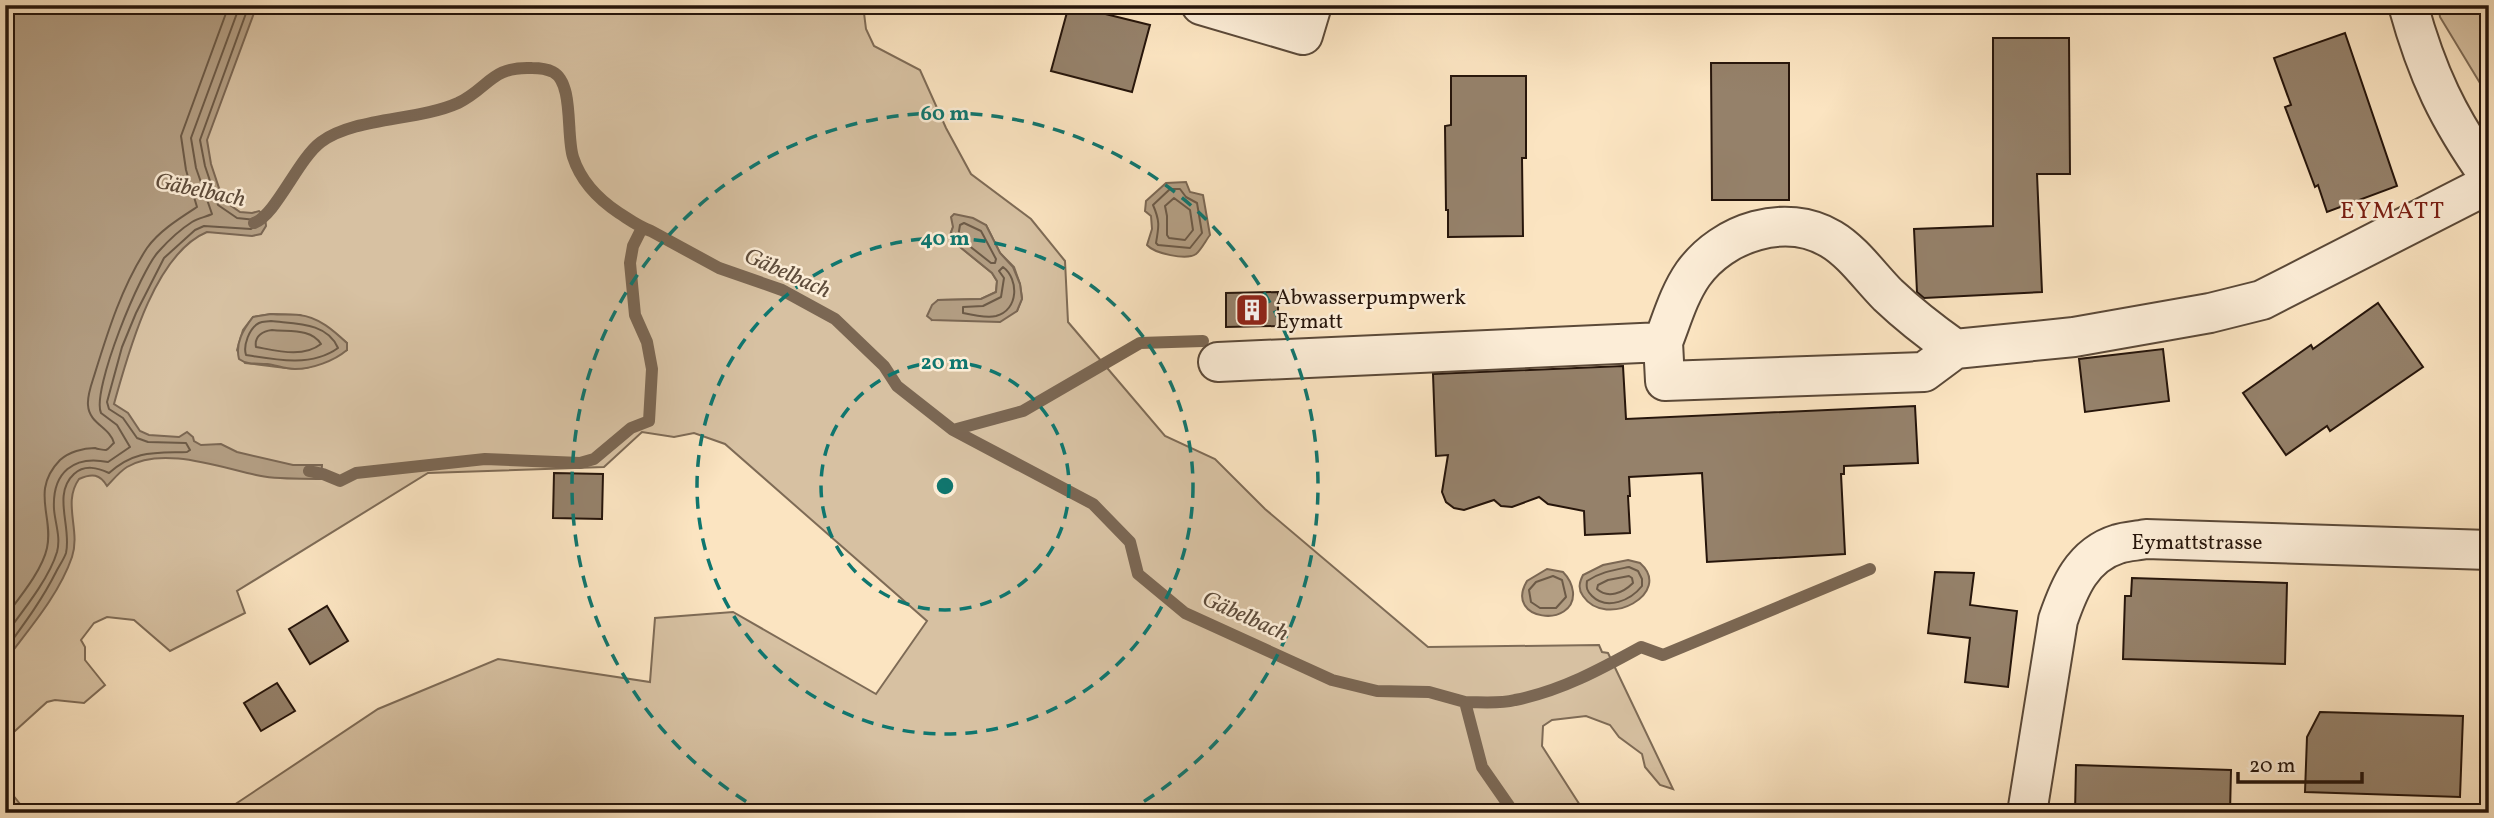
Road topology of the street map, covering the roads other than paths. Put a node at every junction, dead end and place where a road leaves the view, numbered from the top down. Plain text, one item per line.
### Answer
1 (1201, 5) edge
2 (1312, 5) edge
3 (2408, 5) edge
4 (2489, 176) edge
5 (2489, 184) edge
6 (1663, 342) junction
7 (1955, 349) junction
8 (1218, 362) dead end
9 (2489, 550) edge
10 (2027, 813) edge

1 - 2 street
3 - 4 street
5 - 7 street
6 - 7 street
6 - 7 street
6 - 8 street
9 - 10 street, Eymattstrasse

